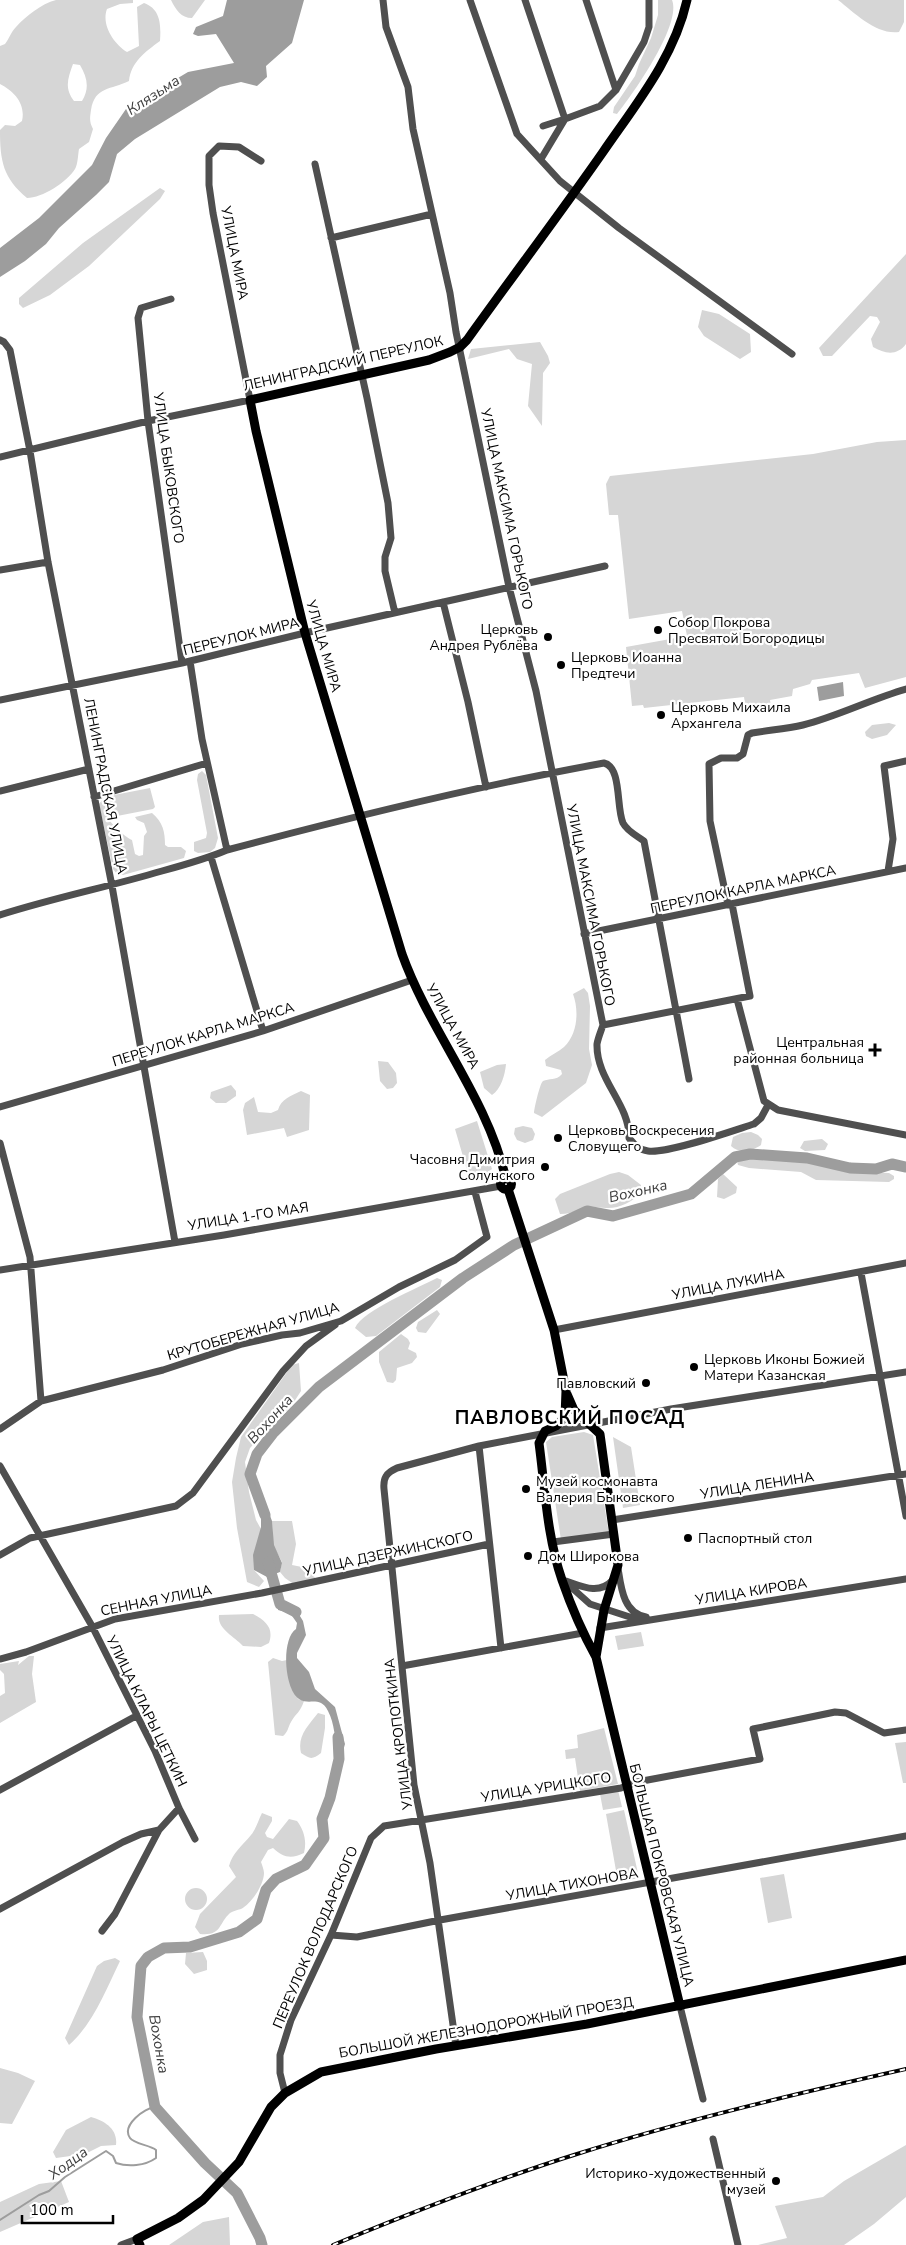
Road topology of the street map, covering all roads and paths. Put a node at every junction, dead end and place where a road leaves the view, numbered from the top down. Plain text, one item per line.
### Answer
1 (383, 0) edge
2 (470, 0) edge
3 (525, 0) edge
4 (586, 0) edge
5 (650, 0) edge
6 (687, 0) edge
7 (616, 90) junction
8 (565, 118) junction
9 (543, 126) dead end
10 (541, 159) junction
11 (260, 161) dead end
12 (315, 164) dead end
13 (573, 193) junction
14 (432, 214) junction
15 (330, 238) junction
16 (171, 299) dead end
17 (0, 340) edge
18 (460, 347) junction
19 (792, 354) dead end
20 (360, 374) junction
21 (250, 400) junction
22 (148, 421) junction
23 (30, 451) junction
24 (0, 457) edge
25 (48, 562) junction
26 (605, 566) dead end
27 (0, 570) edge
28 (509, 587) junction
29 (443, 602) junction
30 (395, 613) junction
31 (305, 633) junction
32 (186, 662) junction
33 (73, 684) junction
34 (906, 689) edge
35 (0, 700) edge
36 (906, 761) edge
37 (207, 763) junction
38 (89, 768) junction
39 (552, 772) junction
40 (486, 787) junction
41 (0, 791) edge
42 (94, 797) junction
43 (361, 816) junction
44 (227, 850) junction
45 (211, 857) junction
46 (906, 868) edge
47 (888, 871) junction
48 (112, 886) junction
49 (730, 904) junction
50 (0, 915) edge
51 (658, 919) junction
52 (584, 934) junction
53 (412, 980) junction
54 (737, 999) junction
55 (676, 1011) junction
56 (603, 1025) junction
57 (263, 1030) junction
58 (144, 1066) junction
59 (689, 1079) dead end
60 (768, 1105) junction
61 (0, 1107) edge
62 (906, 1135) edge
63 (0, 1142) edge
64 (2, 1156) edge
65 (505, 1185) junction
66 (475, 1192) junction
67 (175, 1242) junction
68 (906, 1263) edge
69 (32, 1265) junction
70 (0, 1270) edge
71 (861, 1273) junction
72 (341, 1321) junction
73 (554, 1330) junction
74 (300, 1333) junction
75 (306, 1346) junction
76 (906, 1372) edge
77 (879, 1376) junction
78 (566, 1391) junction
79 (41, 1401) junction
80 (593, 1425) junction
81 (0, 1429) edge
82 (542, 1435) junction
83 (479, 1446) junction
84 (0, 1466) edge
85 (902, 1474) edge
86 (906, 1516) edge
87 (612, 1520) junction
88 (614, 1534) junction
89 (40, 1536) junction
90 (553, 1542) junction
91 (489, 1544) junction
92 (0, 1555) edge
93 (391, 1565) junction
94 (618, 1565) junction
95 (561, 1578) junction
96 (613, 1580) junction
97 (906, 1580) edge
98 (262, 1593) joint
99 (604, 1610) junction
100 (656, 1619) junction
101 (642, 1621) junction
102 (92, 1626) junction
103 (600, 1628) junction
104 (583, 1633) junction
105 (501, 1648) junction
106 (596, 1657) junction
107 (0, 1659) edge
108 (402, 1666) junction
109 (136, 1716) junction
110 (906, 1730) edge
111 (626, 1786) junction
112 (0, 1790) edge
113 (179, 1808) junction
114 (421, 1819) junction
115 (384, 1826) joint
116 (159, 1830) junction
117 (906, 1836) edge
118 (195, 1839) dead end
119 (650, 1883) junction
120 (0, 1909) edge
121 (440, 1920) junction
122 (102, 1931) dead end
123 (331, 1935) junction
124 (906, 1960) edge
125 (680, 2006) junction
126 (456, 2046) junction
127 (285, 2093) junction
128 (703, 2099) dead end
129 (713, 2139) dead end
130 (138, 2242) edge
131 (121, 2245) edge
132 (738, 2245) edge

1 - 14 street, УЛИЦА МАКСИМА ГОРЬКОГО
2 - 10 street
3 - 8 street
4 - 7 street
5 - 7 street
6 - 13 main road, ЛЕНИНГРАДСКИЙ ПЕРЕУЛОК
7 - 8 street
8 - 9 street
8 - 10 street
10 - 13 street
11 - 21 street, УЛИЦА МИРА
12 - 15 street
13 - 18 main road, ЛЕНИНГРАДСКИЙ ПЕРЕУЛОК
13 - 19 street
14 - 15 street
14 - 18 street, УЛИЦА МАКСИМА ГОРЬКОГО
15 - 20 street
16 - 22 street, УЛИЦА БЫКОВСКОГО
17 - 23 street, ЛЕНИНГРАДСКАЯ УЛИЦА
18 - 20 main road, ЛЕНИНГРАДСКИЙ ПЕРЕУЛОК
18 - 28 street, УЛИЦА МАКСИМА ГОРЬКОГО
20 - 21 main road, ЛЕНИНГРАДСКИЙ ПЕРЕУЛОК
20 - 30 street
21 - 22 street, ЛЕНИНГРАДСКИЙ ПЕРЕУЛОК
21 - 31 main road, УЛИЦА МИРА
22 - 23 street, ЛЕНИНГРАДСКИЙ ПЕРЕУЛОК
22 - 32 street, УЛИЦА БЫКОВСКОГО
23 - 24 street, ЛЕНИНГРАДСКИЙ ПЕРЕУЛОК
23 - 25 street, ЛЕНИНГРАДСКАЯ УЛИЦА
25 - 27 street
25 - 33 street, ЛЕНИНГРАДСКАЯ УЛИЦА
26 - 28 street, ПЕРЕУЛОК МИРА
28 - 29 street, ПЕРЕУЛОК МИРА
28 - 39 street, УЛИЦА МАКСИМА ГОРЬКОГО
29 - 30 street, ПЕРЕУЛОК МИРА
29 - 40 street
30 - 31 street, ПЕРЕУЛОК МИРА
31 - 32 street, ПЕРЕУЛОК МИРА
31 - 43 main road, УЛИЦА МИРА
32 - 33 street, ПЕРЕУЛОК МИРА
32 - 37 street, УЛИЦА БЫКОВСКОГО
33 - 35 street, ПЕРЕУЛОК МИРА
33 - 38 street, ЛЕНИНГРАДСКАЯ УЛИЦА
34 - 49 street
36 - 47 street
37 - 42 street
37 - 44 street, УЛИЦА БЫКОВСКОГО
38 - 41 street
38 - 42 street, ЛЕНИНГРАДСКАЯ УЛИЦА
39 - 40 street
39 - 51 street
39 - 52 street, УЛИЦА МАКСИМА ГОРЬКОГО
40 - 43 street
42 - 48 street, ЛЕНИНГРАДСКАЯ УЛИЦА
43 - 44 street
43 - 53 main road, УЛИЦА МИРА
44 - 45 street
45 - 48 street
45 - 57 street
46 - 47 street, ПЕРЕУЛОК КАРЛА МАРКСА
47 - 49 street, ПЕРЕУЛОК КАРЛА МАРКСА
48 - 50 street
48 - 58 street, ЛЕНИНГРАДСКАЯ УЛИЦА
49 - 51 street, ПЕРЕУЛОК КАРЛА МАРКСА
49 - 54 street
51 - 52 street, ПЕРЕУЛОК КАРЛА МАРКСА
51 - 55 street
52 - 56 street, УЛИЦА МАКСИМА ГОРЬКОГО
53 - 57 street, ПЕРЕУЛОК КАРЛА МАРКСА
53 - 65 main road, УЛИЦА МИРА
54 - 55 street
54 - 60 street
55 - 56 street
55 - 59 street
56 - 60 street
57 - 58 street, ПЕРЕУЛОК КАРЛА МАРКСА
58 - 61 street, ПЕРЕУЛОК КАРЛА МАРКСА
58 - 67 street, ЛЕНИНГРАДСКАЯ УЛИЦА
60 - 62 street
63 - 64 street
64 - 69 street
65 - 66 street, УЛИЦА 1-ГО МАЯ
65 - 73 main road, УЛИЦА МИРА
66 - 67 street, УЛИЦА 1-ГО МАЯ
66 - 72 street, КРУТОБЕРЕЖНАЯ УЛИЦА
67 - 69 street, УЛИЦА 1-ГО МАЯ
68 - 71 street, УЛИЦА ЛУКИНА
69 - 70 street, УЛИЦА 1-ГО МАЯ
69 - 79 street
71 - 73 street, УЛИЦА ЛУКИНА
71 - 77 street
72 - 74 street, КРУТОБЕРЕЖНАЯ УЛИЦА
72 - 75 street
73 - 78 main road, УЛИЦА МИРА
74 - 75 street
74 - 79 street, КРУТОБЕРЕЖНАЯ УЛИЦА
75 - 89 street
76 - 77 street
77 - 80 street
77 - 85 street
78 - 80 main road
78 - 82 main road
79 - 81 street, КРУТОБЕРЕЖНАЯ УЛИЦА
80 - 82 street
80 - 87 main road
82 - 83 street
82 - 90 main road
83 - 91 street
83 - 93 street, УЛИЦА КРОПОТКИНА
84 - 89 street, УЛИЦА КЛАРЫ ЦЕТКИН
85 - 86 street
85 - 87 street, УЛИЦА ЛЕНИНА
87 - 88 main road
88 - 90 street
88 - 94 main road
89 - 92 street
89 - 102 street, УЛИЦА КЛАРЫ ЦЕТКИН
90 - 95 main road
91 - 93 street, УЛИЦА ДЗЕРЖИНСКОГО
91 - 105 street
93 - 98 street, УЛИЦА ДЗЕРЖИНСКОГО
93 - 108 street, УЛИЦА КРОПОТКИНА
94 - 96 main road
94 - 100 street
95 - 96 street
95 - 99 street
95 - 104 main road
96 - 99 main road
97 - 100 street, УЛИЦА КИРОВА
98 - 102 street, СЕННАЯ УЛИЦА
99 - 101 street
99 - 103 main road
100 - 101 street, УЛИЦА КИРОВА
101 - 103 street, УЛИЦА КИРОВА
102 - 107 street, СЕННАЯ УЛИЦА
102 - 109 street, УЛИЦА КЛАРЫ ЦЕТКИН
103 - 106 main road
104 - 105 street
104 - 106 main road
105 - 108 street
106 - 111 main road, БОЛЬШАЯ ПОКРОВСКАЯ УЛИЦА
108 - 114 street, УЛИЦА КРОПОТКИНА
109 - 112 street
109 - 113 street, УЛИЦА КЛАРЫ ЦЕТКИН
110 - 111 street, УЛИЦА УРИЦКОГО
111 - 114 street, УЛИЦА УРИЦКОГО
111 - 119 main road, БОЛЬШАЯ ПОКРОВСКАЯ УЛИЦА
113 - 116 street
113 - 118 street, УЛИЦА КЛАРЫ ЦЕТКИН
114 - 115 street, УЛИЦА УРИЦКОГО
114 - 121 street, УЛИЦА КРОПОТКИНА
115 - 123 street, ПЕРЕУЛОК ВОЛОДАРСКОГО
116 - 120 street
116 - 122 street
117 - 119 street, УЛИЦА ТИХОНОВА
119 - 121 street, УЛИЦА ТИХОНОВА
119 - 125 main road, БОЛЬШАЯ ПОКРОВСКАЯ УЛИЦА
121 - 123 street, УЛИЦА ТИХОНОВА
121 - 126 street, УЛИЦА КРОПОТКИНА
123 - 127 street, ПЕРЕУЛОК ВОЛОДАРСКОГО
124 - 125 main road, БОЛЬШОЙ ЖЕЛЕЗНОДОРОЖНЫЙ ПРОЕЗД
125 - 126 main road, БОЛЬШОЙ ЖЕЛЕЗНОДОРОЖНЫЙ ПРОЕЗД
125 - 128 street, БОЛЬШАЯ ПОКРОВСКАЯ УЛИЦА
126 - 127 main road, БОЛЬШОЙ ЖЕЛЕЗНОДОРОЖНЫЙ ПРОЕЗД
127 - 130 main road, БОЛЬШОЙ ЖЕЛЕЗНОДОРОЖНЫЙ ПРОЕЗД
129 - 132 street
130 - 131 street

